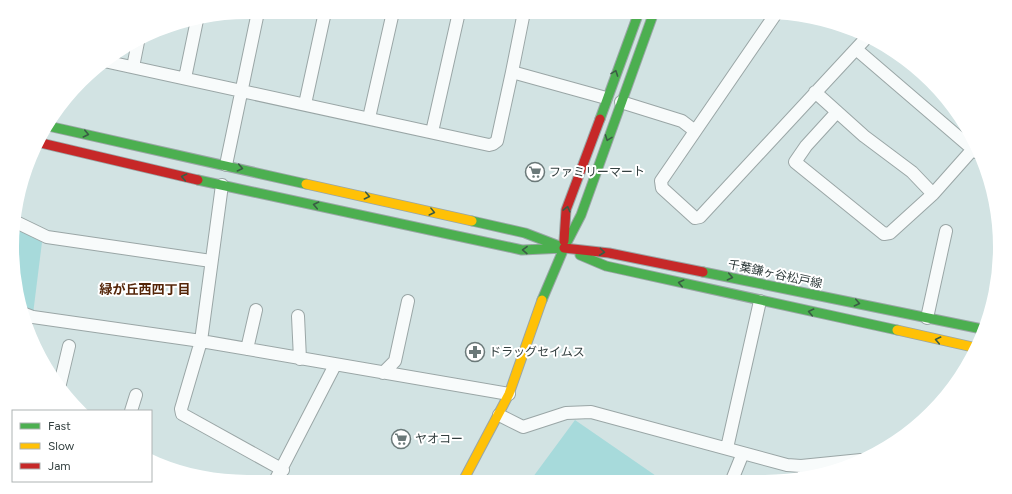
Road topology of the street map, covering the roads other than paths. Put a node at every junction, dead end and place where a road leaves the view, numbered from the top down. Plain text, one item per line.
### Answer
1 (256, 19) edge
2 (323, 19) edge
3 (391, 19) edge
4 (457, 19) edge
5 (523, 19) edge
6 (636, 19) edge
7 (651, 19) edge
8 (772, 19) edge
9 (196, 25) edge
10 (863, 41) edge
11 (137, 48) edge
12 (856, 49) junction
13 (112, 63) edge
14 (133, 67) junction
15 (512, 72) junction
16 (185, 78) junction
17 (241, 90) junction
18 (815, 92) junction
19 (606, 98) junction
20 (621, 102) junction
21 (305, 104) junction
22 (837, 112) junction
23 (369, 118) junction
24 (53, 127) edge
25 (695, 131) junction
26 (432, 132) junction
27 (44, 144) edge
28 (969, 145) edge
29 (972, 152) edge
30 (226, 165) junction
31 (222, 185) junction
32 (933, 194) junction
33 (20, 224) edge
34 (946, 231) dead end
35 (564, 248) junction
36 (211, 261) junction
37 (408, 301) dead end
38 (760, 301) junction
39 (256, 310) dead end
40 (30, 316) edge
41 (298, 316) dead end
42 (927, 318) junction
43 (978, 328) edge
44 (201, 341) junction
45 (69, 346) dead end
46 (970, 346) edge
47 (247, 349) junction
48 (300, 359) junction
49 (335, 365) junction
50 (383, 373) junction
51 (61, 379) edge
52 (509, 394) junction
53 (136, 395) dead end
54 (130, 410) edge
55 (499, 415) junction
56 (727, 448) junction
57 (743, 453) junction
58 (841, 462) edge
59 (801, 466) junction
60 (283, 470) junction
61 (804, 472) edge
62 (279, 475) edge
63 (466, 475) edge
64 (734, 475) edge

1 - 17 street
2 - 21 street
3 - 23 street
4 - 26 street
5 - 15 street
19 -> 6 street
7 - 20 street
8 - 25 street
9 - 16 street
10 - 12 street
11 - 14 street
12 - 18 street
12 - 28 street
13 - 14 street
14 - 16 street
15 - 19 street
15 - 26 street
16 - 17 street
17 - 21 street
17 - 30 street
18 - 22 street
18 - 25 street
35 -> 19 street
20 - 25 street
20 -> 35 street
21 - 23 street
22 - 32 street
22 - 32 street
23 - 26 street
24 -> 30 street
31 -> 27 street
29 - 32 street
30 -> 35 street
35 -> 31 street
31 - 36 street
33 - 36 street
34 - 42 street
38 -> 35 street
35 -> 42 street, 千葉鎌ヶ谷松戸線
35 - 52 street
36 - 44 street
37 - 50 street
46 -> 38 street
38 - 56 street
39 - 47 street
40 - 44 street
41 - 48 street
42 - 43 street, 千葉鎌ヶ谷松戸線
44 - 47 street
44 - 60 street
45 - 51 street
47 - 48 street
48 - 49 street
49 - 50 street
49 - 60 street
50 - 52 street
52 - 55 street
53 - 54 street
55 - 56 street
55 - 63 street
56 - 57 street
57 - 59 street
57 - 64 street
58 - 59 street
59 - 61 street
60 - 62 street

